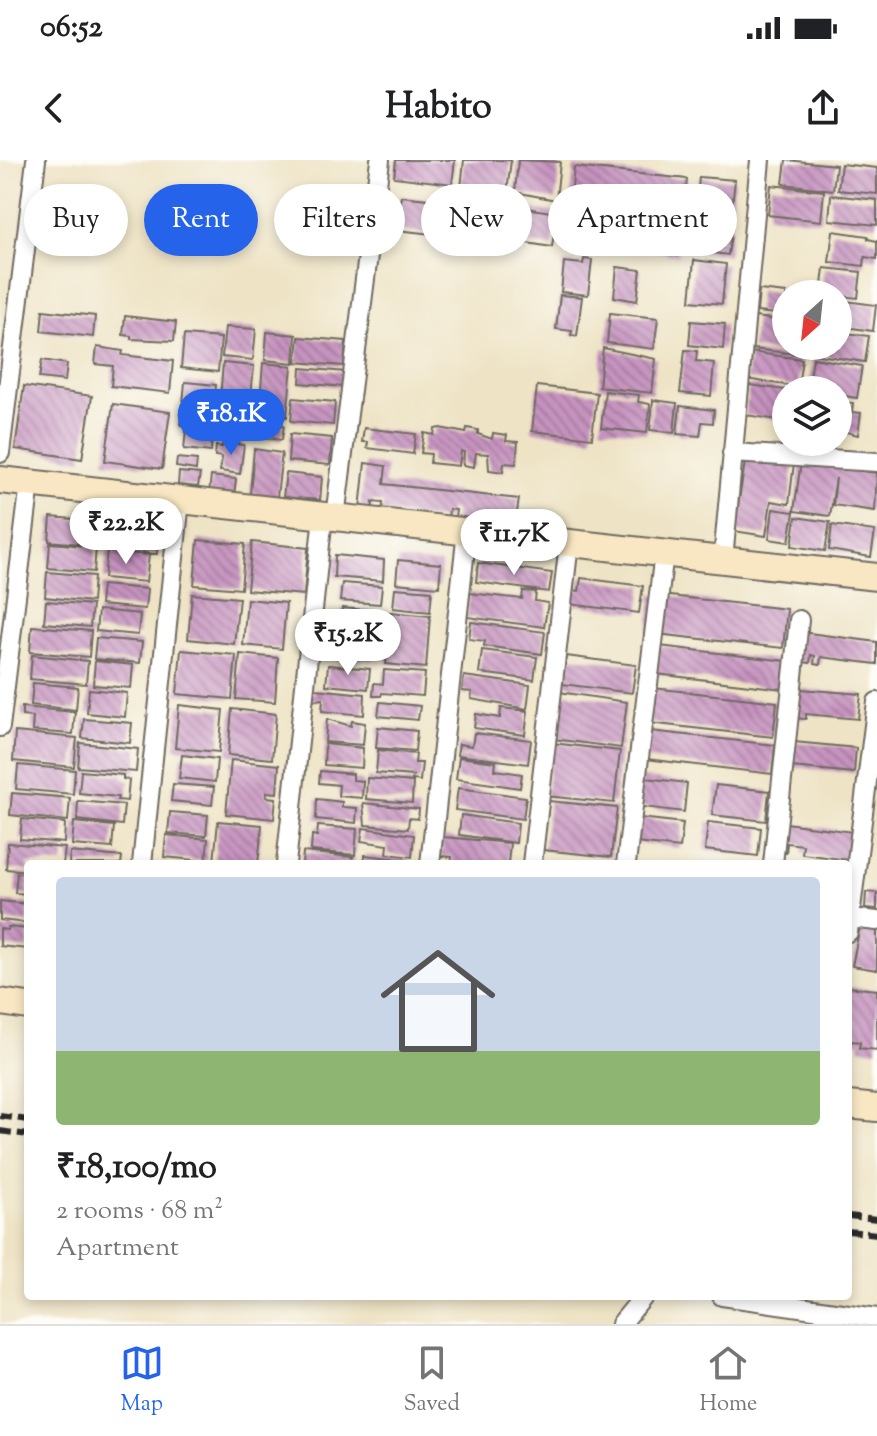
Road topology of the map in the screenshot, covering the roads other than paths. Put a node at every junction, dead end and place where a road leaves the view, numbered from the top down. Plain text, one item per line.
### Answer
1 (36, 160) edge
2 (380, 160) edge
3 (760, 160) edge
4 (0, 453) edge
5 (732, 453) junction
6 (877, 462) edge
7 (0, 480) edge
8 (30, 483) junction
9 (180, 500) junction
10 (329, 516) junction
11 (467, 531) junction
12 (569, 543) junction
13 (664, 553) junction
14 (723, 560) junction
15 (877, 577) edge
16 (799, 620) dead end
17 (4, 649) edge
18 (877, 702) edge
19 (0, 727) edge
20 (142, 860) edge
21 (286, 860) edge
22 (430, 860) edge
23 (532, 860) edge
24 (626, 860) edge
25 (773, 860) edge
26 (852, 901) edge
27 (877, 921) edge
28 (852, 925) edge
29 (0, 1002) edge
30 (24, 1005) edge
31 (852, 1105) edge
32 (877, 1108) edge
33 (641, 1300) edge
34 (741, 1300) edge
35 (823, 1317) edge
36 (877, 1318) edge
37 (621, 1324) edge

1 - 4 street
2 - 10 street
3 - 5 street
5 - 6 street
5 - 14 street
7 - 8 street
8 - 9 street
8 - 17 street
9 - 10 street
9 - 20 street
10 - 11 street
10 - 21 street
11 - 12 street
11 - 22 street
12 - 13 street
12 - 23 street
13 - 14 street
13 - 24 street
14 - 15 street
16 - 25 street
17 - 19 street
18 - 26 street
27 - 28 street
29 - 30 street
31 - 32 street
33 - 37 street
34 - 35 street
35 - 36 street

